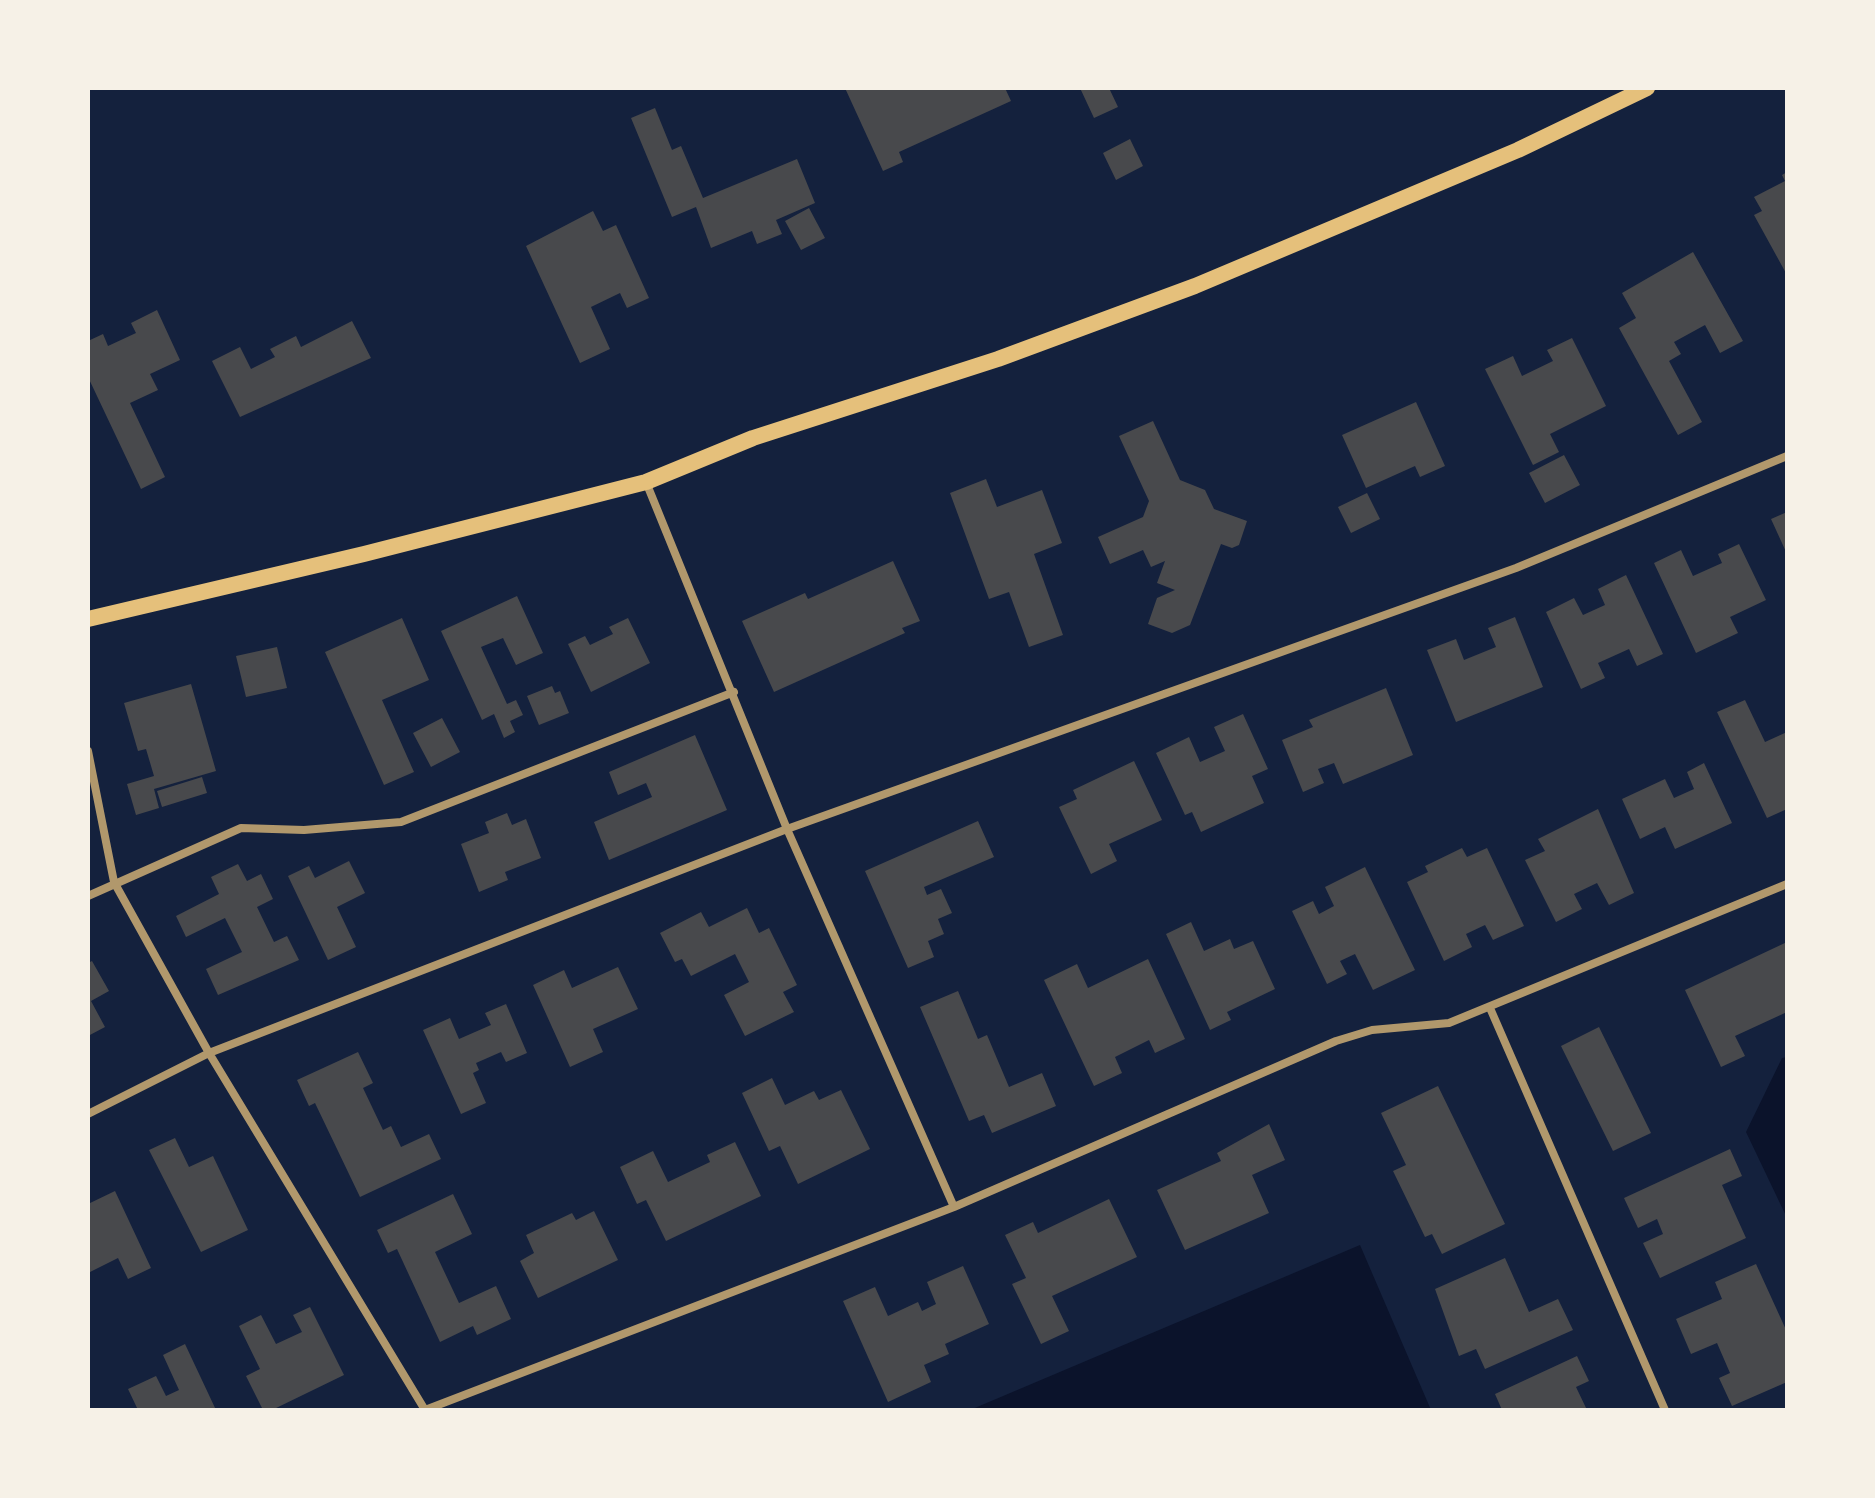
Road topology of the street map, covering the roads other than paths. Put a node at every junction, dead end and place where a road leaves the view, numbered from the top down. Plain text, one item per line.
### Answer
1 (1647, 88) edge
2 (1787, 456) edge
3 (646, 482) junction
4 (88, 619) edge
5 (734, 692) junction
6 (88, 751) edge
7 (787, 829) junction
8 (114, 882) junction
9 (1787, 884) edge
10 (88, 896) edge
11 (1490, 1008) junction
12 (209, 1053) junction
13 (88, 1114) edge
14 (954, 1207) junction
15 (425, 1410) edge
16 (1665, 1410) edge

1 - 3 main road
2 - 7 street
3 - 4 main road
3 - 5 street
5 - 7 street
5 - 8 street
6 - 8 street
7 - 12 street
7 - 14 street
8 - 10 street
8 - 12 street
9 - 11 street
11 - 14 street
11 - 16 street
12 - 13 street
12 - 15 street
14 - 15 street

